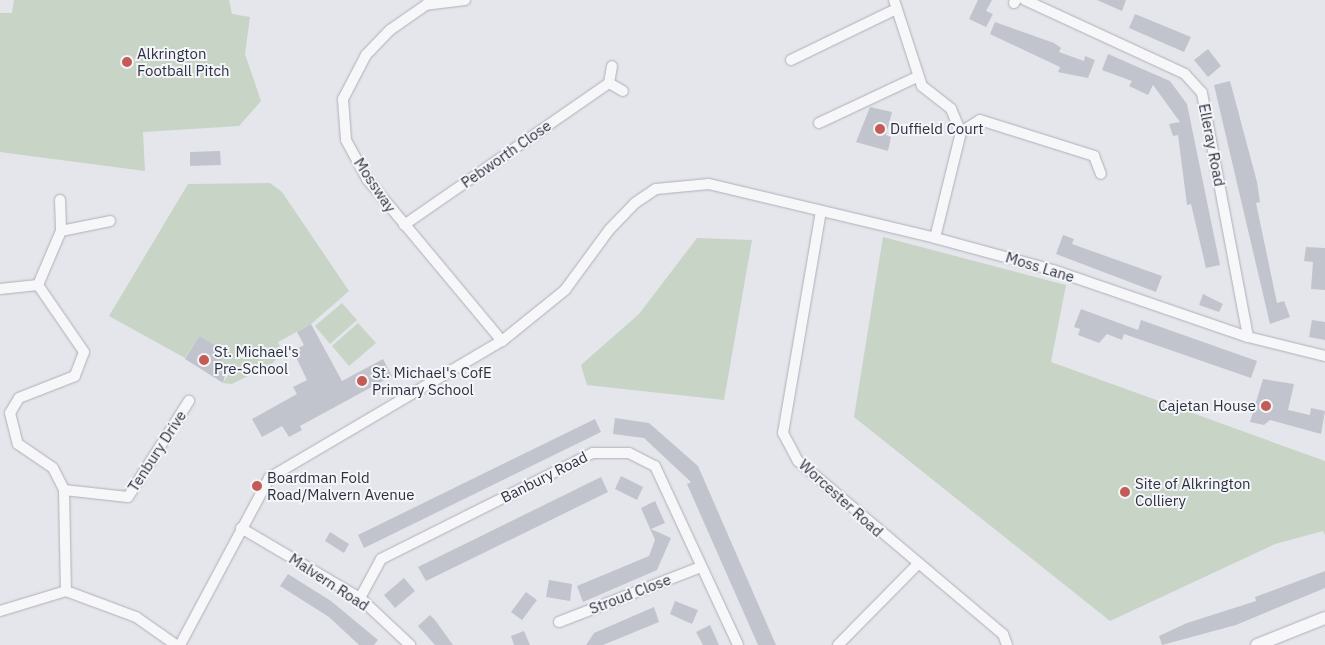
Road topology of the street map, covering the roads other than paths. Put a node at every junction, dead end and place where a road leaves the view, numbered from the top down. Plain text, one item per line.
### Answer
1 (465, 0) edge
2 (1025, 0) edge
3 (895, 4) edge
4 (791, 60) dead end
5 (612, 66) dead end
6 (919, 76) junction
7 (609, 83) junction
8 (623, 92) dead end
9 (819, 123) dead end
10 (962, 132) junction
11 (1102, 174) dead end
12 (60, 200) dead end
13 (821, 211) junction
14 (110, 221) dead end
15 (404, 226) junction
16 (61, 231) junction
17 (935, 238) junction
18 (38, 285) junction
19 (0, 289) edge
20 (1248, 337) junction
21 (502, 341) junction
22 (1325, 356) edge
23 (189, 401) dead end
24 (64, 490) junction
25 (241, 528) junction
26 (917, 565) junction
27 (701, 567) junction
28 (66, 591) junction
29 (360, 598) junction
30 (0, 611) edge
31 (1325, 618) edge
32 (559, 622) dead end
33 (176, 645) edge
34 (180, 645) edge
35 (410, 645) edge
36 (738, 645) edge
37 (838, 645) edge
38 (1007, 645) edge
39 (1257, 645) edge

1 - 15 street, Mossway
2 - 20 street, Elleray Road
3 - 4 street
3 - 6 street
5 - 7 street
6 - 9 street
6 - 10 street
7 - 8 street
7 - 15 street, Pebworth Close
10 - 11 street
10 - 17 street
12 - 16 street
13 - 17 street, Moss Lane
13 - 21 street, Moss Lane
13 - 26 street, Worcester Road
14 - 16 street
15 - 21 street, Mossway
16 - 18 street
17 - 20 street, Moss Lane
18 - 19 street
18 - 24 street
20 - 22 street, Moss Lane
21 - 25 street, Moss Lane
23 - 24 street, Tenbury Drive
24 - 28 street
25 - 29 street, Malvern Road
25 - 34 street, Moss Lane
26 - 37 street
26 - 38 street, Worcester Road
27 - 29 street, Banbury Road
27 - 32 street, Stroud Close
27 - 36 street, Banbury Road
28 - 30 street
28 - 33 street
29 - 35 street, Malvern Road
31 - 39 street

